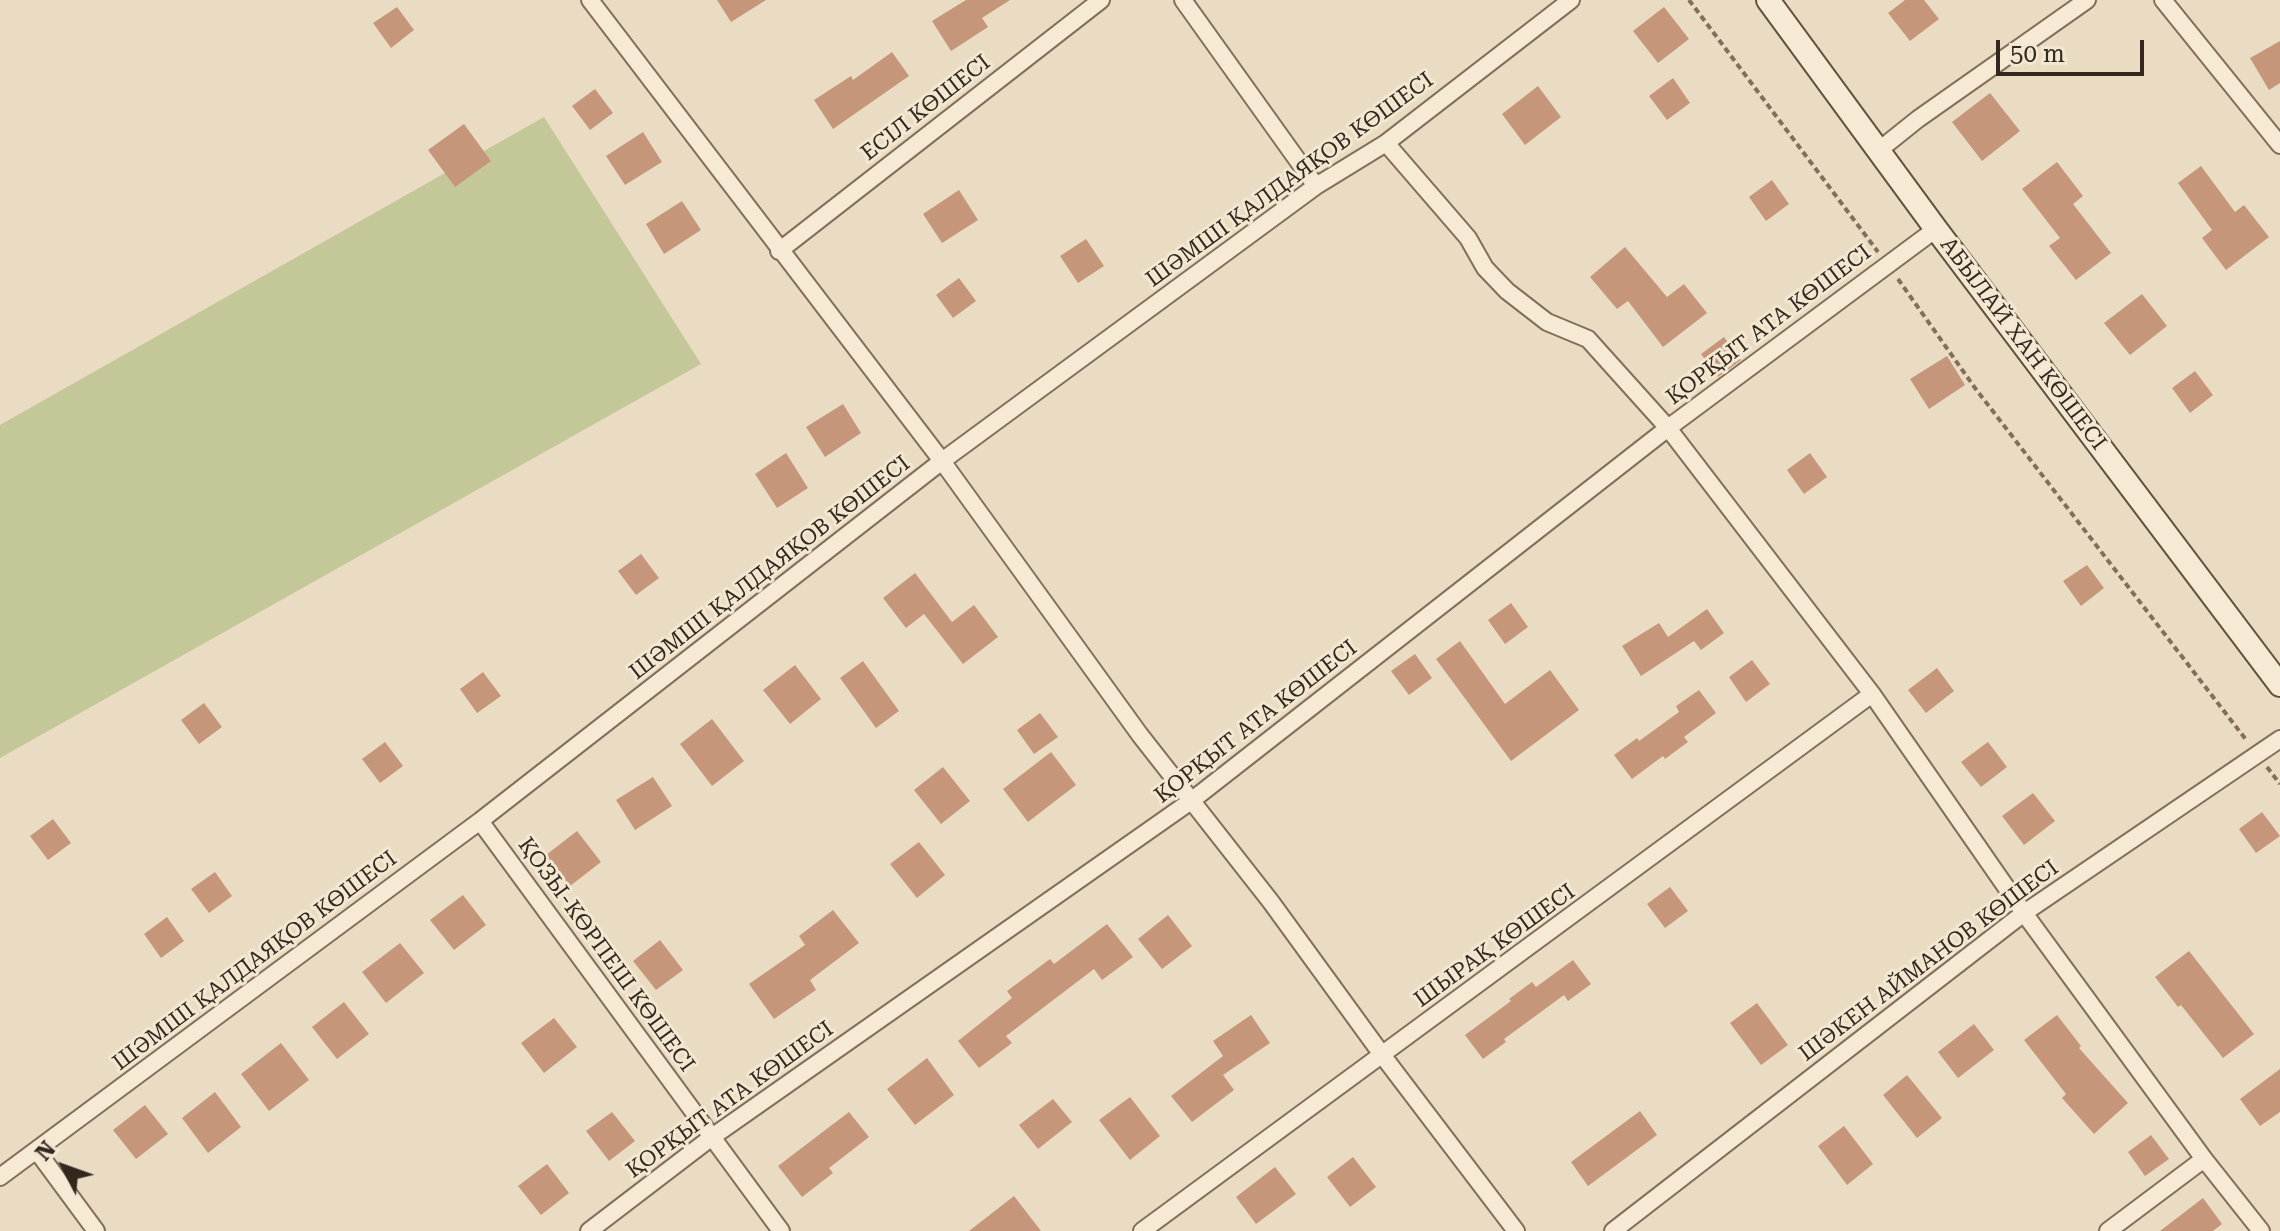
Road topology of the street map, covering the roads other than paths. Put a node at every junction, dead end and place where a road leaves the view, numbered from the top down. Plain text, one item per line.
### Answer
1 (590, 0) edge
2 (1101, 0) edge
3 (1183, 0) edge
4 (1571, 0) edge
5 (1768, 0) edge
6 (2087, 0) edge
7 (2163, 0) edge
8 (1386, 143) junction
9 (2280, 145) edge
10 (1878, 151) junction
11 (1316, 186) junction
12 (1936, 229) junction
13 (779, 251) junction
14 (1668, 428) junction
15 (942, 461) junction
16 (2280, 685) edge
17 (1872, 694) junction
18 (2280, 739) edge
19 (1191, 801) junction
20 (480, 821) junction
21 (2024, 913) junction
22 (1383, 1056) junction
23 (712, 1137) junction
24 (37, 1151) junction
25 (2204, 1159) junction
26 (0, 1177) edge
27 (96, 1231) edge
28 (589, 1231) edge
29 (781, 1231) edge
30 (1142, 1231) edge
31 (1516, 1231) edge
32 (1613, 1231) edge
33 (2108, 1231) edge
34 (2261, 1231) edge

1 - 13 street
2 - 13 street, ЕСІЛ КӨШЕСІ
3 - 11 street
4 - 8 street, ШӘМШІ ҚАЛДАЯҚОВ КӨШЕСІ
5 - 10 street, АБЫЛАЙ ХАН КӨШЕСІ
6 - 10 street
7 - 9 street
8 - 11 street, ШӘМШІ ҚАЛДАЯҚОВ КӨШЕСІ
8 - 14 street
10 - 12 street, АБЫЛАЙ ХАН КӨШЕСІ
11 - 15 street, ШӘМШІ ҚАЛДАЯҚОВ КӨШЕСІ
12 - 14 street, ҚОРҚЫТ АТА КӨШЕСІ
12 - 16 street, АБЫЛАЙ ХАН КӨШЕСІ
13 - 15 street
14 - 17 street
14 - 19 street, ҚОРҚЫТ АТА КӨШЕСІ
15 - 19 street
15 - 20 street, ШӘМШІ ҚАЛДАЯҚОВ КӨШЕСІ
17 - 21 street
17 - 22 street, ШЫРАҚ КӨШЕСІ
18 - 21 street, ШӘКЕН АЙМАНОВ КӨШЕСІ
19 - 22 street
19 - 23 street, ҚОРҚЫТ АТА КӨШЕСІ
20 - 23 street, ҚОЗЫ-КӨРПЕШ КӨШЕСІ
20 - 24 street, ШӘМШІ ҚАЛДАЯҚОВ КӨШЕСІ
21 - 25 street
21 - 32 street, ШӘКЕН АЙМАНОВ КӨШЕСІ
22 - 30 street, ШЫРАҚ КӨШЕСІ
22 - 31 street
23 - 28 street, ҚОРҚЫТ АТА КӨШЕСІ
23 - 29 street, ҚОЗЫ-КӨРПЕШ КӨШЕСІ
24 - 26 street, ШӘМШІ ҚАЛДАЯҚОВ КӨШЕСІ
24 - 27 street
25 - 33 street
25 - 34 street

